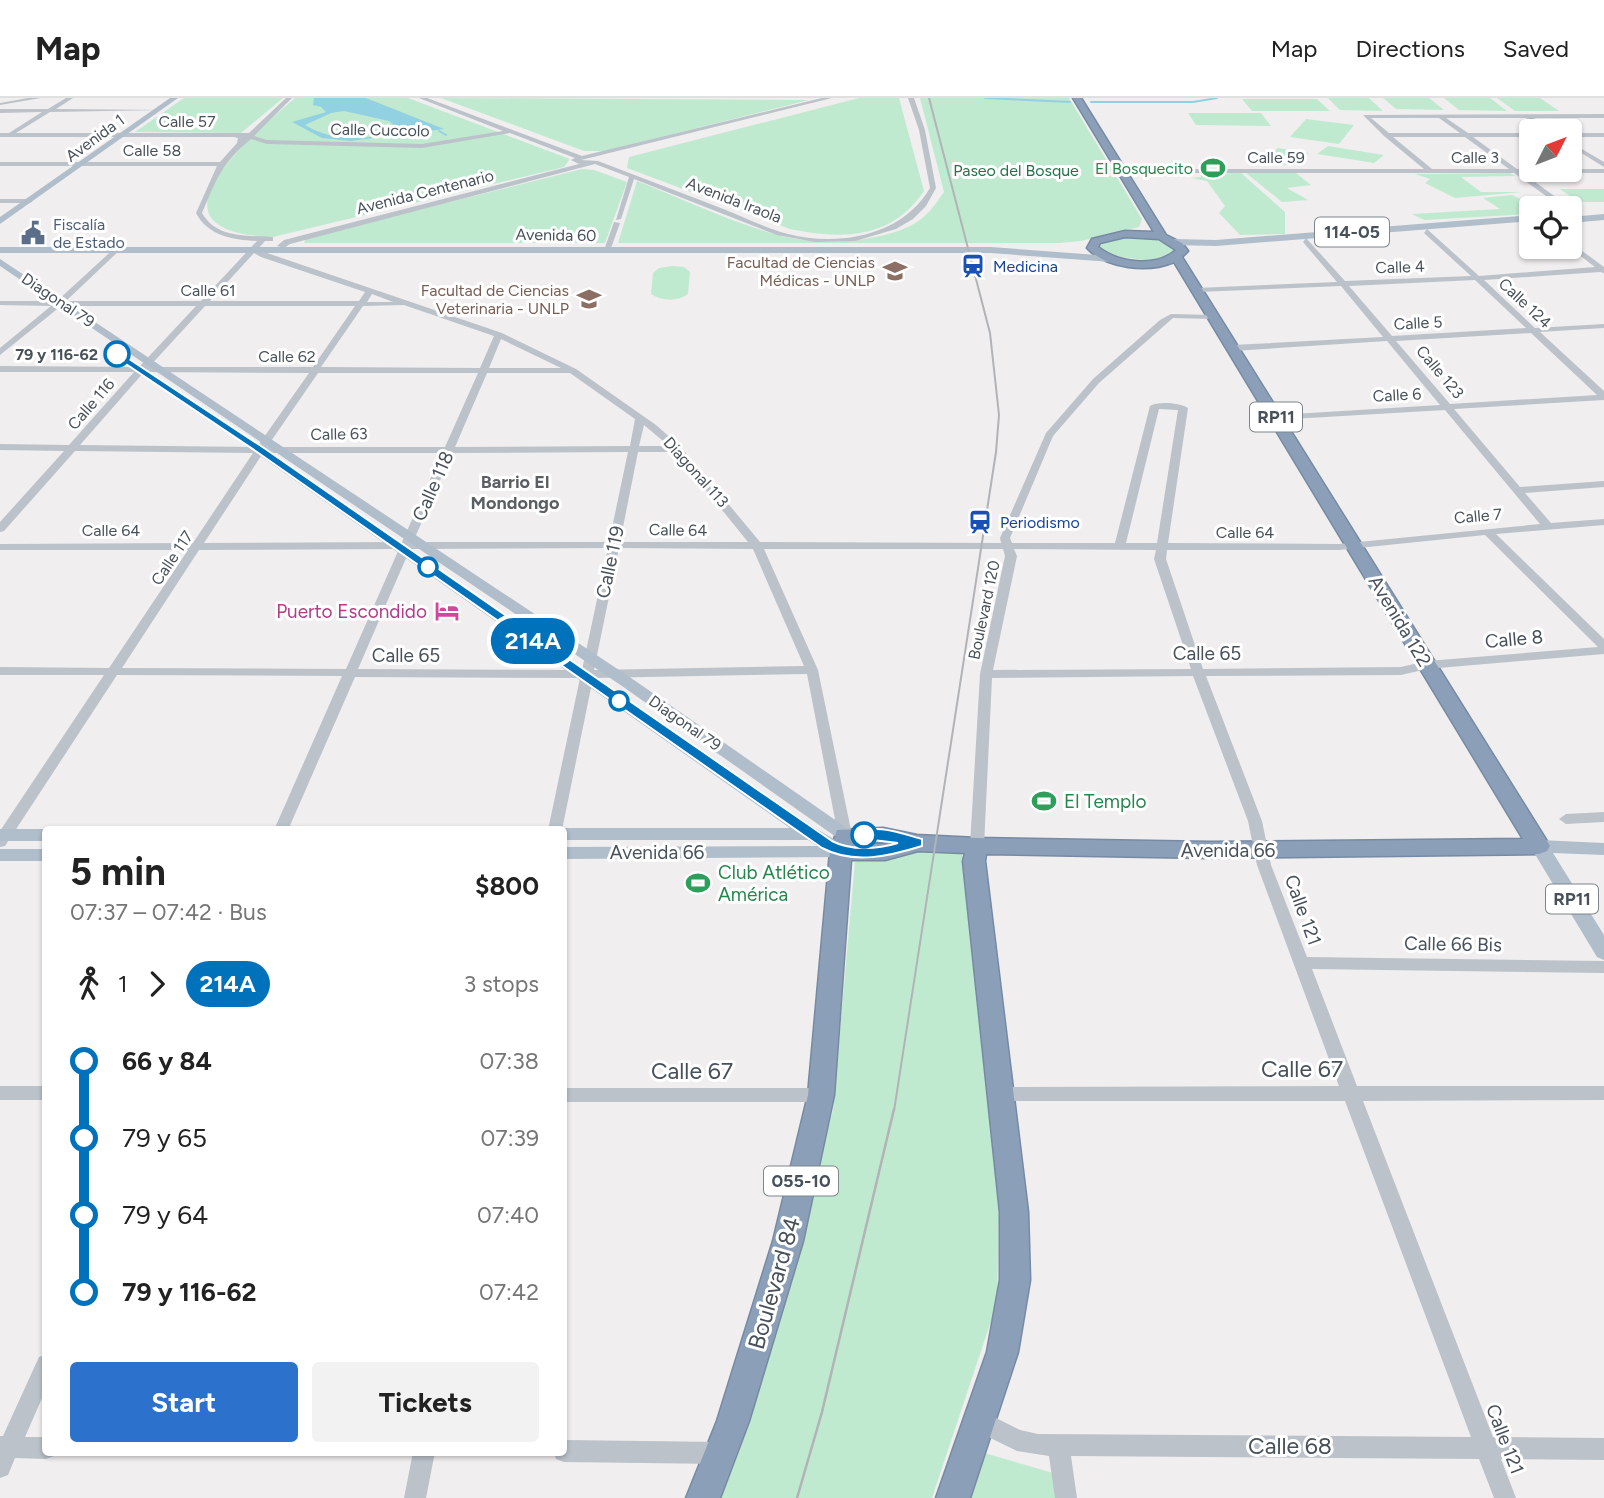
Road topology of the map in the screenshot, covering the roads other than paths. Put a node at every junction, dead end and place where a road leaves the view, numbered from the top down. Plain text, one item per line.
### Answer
1 (38, 98) edge
2 (70, 98) edge
3 (175, 98) edge
4 (289, 98) edge
5 (422, 98) edge
6 (829, 98) edge
7 (841, 98) edge
8 (911, 98) edge
9 (1077, 98) edge
10 (0, 104) edge
11 (159, 110) junction
12 (0, 111) edge
13 (48, 111) junction
14 (1440, 116) junction
15 (1526, 116) junction
16 (1604, 116) edge
17 (1531, 119) edge
18 (511, 131) junction
19 (0, 135) edge
20 (10, 135) junction
21 (123, 135) junction
22 (234, 135) junction
23 (248, 135) junction
24 (1386, 135) junction
25 (1467, 135) junction
26 (1519, 135) edge
27 (1582, 135) edge
28 (1604, 135) edge
29 (0, 141) edge
30 (240, 143) junction
31 (1582, 151) edge
32 (614, 155) junction
33 (579, 157) junction
34 (596, 159) junction
35 (587, 163) junction
36 (0, 164) edge
37 (82, 164) junction
38 (221, 164) junction
39 (1604, 165) edge
40 (1121, 171) junction
41 (1430, 171) junction
42 (1515, 171) junction
43 (1604, 171) edge
44 (632, 177) junction
45 (1548, 196) edge
46 (0, 201) edge
47 (30, 201) junction
48 (1582, 214) edge
49 (1604, 215) edge
50 (1150, 219) junction
51 (0, 221) edge
52 (1519, 221) edge
53 (1519, 221) edge
54 (0, 228) edge
55 (1427, 230) junction
56 (1125, 234) junction
57 (805, 239) junction
58 (1168, 240) junction
59 (1306, 240) junction
60 (1096, 241) junction
61 (283, 242) junction
62 (1080, 243) dead end
63 (259, 245) junction
64 (1065, 245) dead end
65 (0, 248) edge
66 (117, 248) junction
67 (607, 249) junction
68 (1582, 253) edge
69 (1179, 255) junction
70 (1111, 259) junction
71 (0, 262) edge
72 (1140, 264) junction
73 (1603, 270) edge
74 (0, 276) edge
75 (1478, 278) junction
76 (1345, 284) junction
77 (1197, 290) junction
78 (370, 291) junction
79 (40, 302) junction
80 (0, 303) edge
81 (204, 304) junction
82 (361, 304) junction
83 (416, 304) junction
84 (55, 306) junction
85 (1213, 317) junction
86 (1604, 327) edge
87 (1533, 331) junction
88 (499, 335) junction
89 (1392, 339) junction
90 (1233, 348) junction
91 (0, 352) edge
92 (151, 367) junction
93 (0, 369) edge
94 (317, 370) junction
95 (484, 370) junction
96 (573, 371) junction
97 (1604, 396) edge
98 (1450, 408) junction
99 (1277, 418) junction
100 (640, 419) junction
101 (264, 446) junction
102 (0, 447) edge
103 (74, 448) junction
104 (449, 448) junction
105 (634, 449) junction
106 (678, 449) junction
107 (281, 450) junction
108 (1604, 484) edge
109 (1519, 489) junction
110 (1604, 522) edge
111 (1547, 526) junction
112 (0, 530) edge
113 (1487, 531) junction
114 (200, 545) junction
115 (405, 545) junction
116 (614, 545) junction
117 (1356, 545) junction
118 (423, 546) junction
119 (1120, 546) junction
120 (0, 547) edge
121 (758, 547) junction
122 (1160, 547) junction
123 (1007, 548) junction
124 (1604, 648) edge
125 (590, 658) junction
126 (1427, 665) junction
127 (812, 670) junction
128 (0, 671) edge
129 (114, 672) junction
130 (1198, 672) junction
131 (350, 674) junction
132 (613, 674) junction
133 (986, 674) junction
134 (584, 676) junction
135 (1604, 817) edge
136 (1566, 820) dead end
137 (283, 826) edge
138 (556, 826) edge
139 (567, 834) edge
140 (811, 834) junction
141 (42, 835) edge
142 (2, 837) edge
143 (843, 844) junction
144 (977, 846) junction
145 (1539, 846) junction
146 (1604, 849) edge
147 (1261, 850) junction
148 (567, 853) edge
149 (0, 855) edge
150 (42, 855) edge
151 (1604, 952) edge
152 (1300, 962) junction
153 (1604, 967) edge
154 (0, 1093) edge
155 (42, 1093) edge
156 (1352, 1093) junction
157 (1604, 1093) edge
158 (1001, 1094) junction
159 (567, 1095) edge
160 (821, 1095) junction
161 (42, 1372) edge
162 (980, 1421) junction
163 (1058, 1445) junction
164 (1485, 1447) junction
165 (42, 1449) edge
166 (1604, 1449) edge
167 (567, 1451) edge
168 (722, 1453) junction
169 (3, 1454) edge
170 (423, 1456) edge
171 (415, 1498) edge
172 (703, 1498) edge
173 (953, 1498) edge
174 (1066, 1498) edge
175 (1506, 1498) edge

1 - 10 street
2 - 13 street
3 - 11 main road, Avenida 1
4 - 23 street
5 - 18 street
6 - 34 street
7 - 32 street
8 - 57 street, Avenida Iraola
9 - 40 highway, RP11
11 - 13 street
11 - 21 main road, Avenida 1
12 - 13 street
13 - 20 street
14 - 15 street
14 - 24 street
14 - 25 street
15 - 16 street
15 - 17 street
18 - 23 street, Calle Cuccolo
18 - 33 street
19 - 20 street, Calle 57
20 - 21 street, Calle 57
20 - 29 street
21 - 22 street, Calle 57
21 - 37 main road, Avenida 1
22 - 23 street, Calle 57
22 - 30 street
23 - 30 street
24 - 25 street
24 - 41 street
25 - 26 street
25 - 42 street
27 - 28 street
30 - 38 street
31 - 39 street
32 - 34 street
32 - 57 street
33 - 34 street
33 - 35 street
34 - 35 street, Avenida Centenario
34 - 44 street, Avenida Iraola
35 - 61 street, Avenida Centenario
36 - 37 street, Calle 58
37 - 38 street, Calle 58
37 - 47 main road, Avenida 1
38 - 63 street, Diagonal 113
40 - 41 street, Calle 59
40 - 50 highway, RP11
41 - 42 street, Calle 3
42 - 43 street, Calle 3
42 - 45 street
44 - 57 street, Avenida Iraola
44 - 67 street
46 - 47 street
47 - 51 main road, Avenida 1
47 - 54 main road, Avenida 1
48 - 49 main road
50 - 56 highway
50 - 58 highway, RP11
52 - 58 main road, 114-05
53 - 55 main road, 114-05
55 - 59 main road, 114-05
55 - 75 street, Calle 124
56 - 58 highway
56 - 60 highway
58 - 69 highway, RP11
59 - 69 main road, 114-05
59 - 76 street, Calle 123
60 - 62 main road
60 - 70 highway
61 - 63 main road, Avenida 60
61 - 67 main road, Avenida 60
63 - 66 main road, Avenida 60
63 - 67 main road, Avenida 60
63 - 78 street, Diagonal 113
63 - 81 street, Calle 116
64 - 67 main road, Avenida 60
65 - 66 main road, Avenida 60
66 - 84 street
67 - 70 main road, Avenida 60
68 - 73 street
69 - 72 highway
69 - 77 highway, Avenida 122 / RP11
70 - 72 highway
71 - 84 main road, Diagonal 79
72 - 77 highway
73 - 75 street, Calle 4
74 - 79 main road, Diagonal 79
75 - 76 street, Calle 4
75 - 87 street, Calle 124
76 - 77 street, Calle 4
76 - 89 street, Calle 123
77 - 85 highway, Avenida 122 / RP11
78 - 82 street, Calle 117
78 - 83 street, Diagonal 113
79 - 80 street
79 - 84 main road, Diagonal 79
81 - 82 street, Calle 61
81 - 84 street, Calle 61
81 - 92 street, Calle 116
82 - 83 street, Calle 61
82 - 94 street, Calle 117
83 - 88 street, Diagonal 113
84 - 91 street
84 - 92 main road, Diagonal 79
85 - 90 highway, Avenida 122 / RP11
85 - 123 street, Boulevard 120
86 - 87 street, Calle 5
87 - 89 street, Calle 5
87 - 97 street, Calle 124
88 - 95 street, Calle 118
88 - 96 street, Diagonal 113
89 - 90 street, Calle 5
89 - 98 street, Calle 123
90 - 99 highway, Avenida 122 / RP11
92 - 93 street, Calle 62
92 - 94 street, Calle 62
92 - 101 main road, Diagonal 79
92 - 101 main road, Diagonal 79
92 - 103 street, Calle 116
94 - 95 street, Calle 62
94 - 101 street, Calle 117
95 - 96 street, Calle 62
95 - 104 street, Calle 118
96 - 100 street, Diagonal 113
97 - 98 street, Calle 6
98 - 99 street, Calle 6
98 - 109 street, Calle 123
99 - 117 highway, Avenida 122 / RP11
100 - 105 street, Calle 119
100 - 106 street, Diagonal 113
101 - 103 street
101 - 107 main road, Diagonal 79
101 - 114 street, Calle 117
101 - 115 main road, Diagonal 79
102 - 103 street
103 - 112 street, Calle 116
104 - 105 street, Calle 63
104 - 107 street, Calle 63
104 - 115 street, Calle 118
105 - 106 street, Calle 63
105 - 116 street, Calle 119
106 - 121 street, Diagonal 113
107 - 115 main road, Diagonal 79
108 - 109 street
109 - 111 street, Calle 123
110 - 111 street, Calle 7
111 - 113 street, Calle 7
113 - 117 street, Calle 7
113 - 124 street
114 - 115 street, Calle 64
114 - 120 street, Calle 64
114 - 129 street, Calle 117
115 - 118 main road, Diagonal 79
115 - 131 street, Calle 118
115 - 134 main road, Diagonal 79
116 - 118 street, Calle 64
116 - 121 street, Calle 64
116 - 125 street, Calle 119
117 - 122 street, Calle 64
117 - 126 highway, Avenida 122 / RP11
118 - 125 main road, Diagonal 79
119 - 122 street, Calle 64
119 - 122 street, Calle 121
119 - 123 street, Calle 64
121 - 123 street, Calle 64
121 - 127 street, Diagonal 113
122 - 130 street, Calle 121
123 - 133 street, Boulevard 120
124 - 126 street, Calle 8
125 - 132 main road, Diagonal 79
125 - 134 street, Calle 119
126 - 130 street, Calle 65
126 - 145 highway, Avenida 122 / RP11
127 - 132 street, Calle 65
127 - 143 street, Diagonal 113
128 - 129 street, Calle 65
129 - 131 street, Calle 65
129 - 142 street, Calle 117
130 - 133 street, Calle 65
130 - 147 street, Calle 121
131 - 134 street, Calle 65
131 - 137 street, Calle 118
132 - 134 street, Calle 65
132 - 143 main road, Diagonal 79
133 - 144 street, Boulevard 120
134 - 138 street, Calle 119
134 - 140 main road, Diagonal 79
135 - 136 street
139 - 140 main road, Avenida 66
140 - 143 main road, Avenida 66
141 - 142 main road
143 - 144 highway, Avenida 66
143 - 148 main road, Avenida 66
143 - 160 highway, Boulevard 84 / 055-10
144 - 147 highway, Avenida 66
144 - 158 highway
145 - 146 main road
145 - 147 highway, Avenida 66
145 - 151 main road, Avenida 122 / RP11
147 - 152 street, Calle 121
149 - 150 main road
152 - 153 street, Calle 66 Bis
152 - 156 street, Calle 121
154 - 155 street
156 - 157 street, Calle 67
156 - 158 street, Calle 67
156 - 164 street, Calle 121
158 - 162 highway
159 - 160 street, Calle 67
160 - 168 highway, Boulevard 84 / 055-10
161 - 169 street
162 - 163 street, Calle 68
162 - 173 highway
163 - 164 street, Calle 68
163 - 174 street
164 - 166 street, Calle 68
164 - 175 street, Calle 121
165 - 169 street
167 - 168 street
168 - 172 highway, Boulevard 84 / 055-10
170 - 171 street

